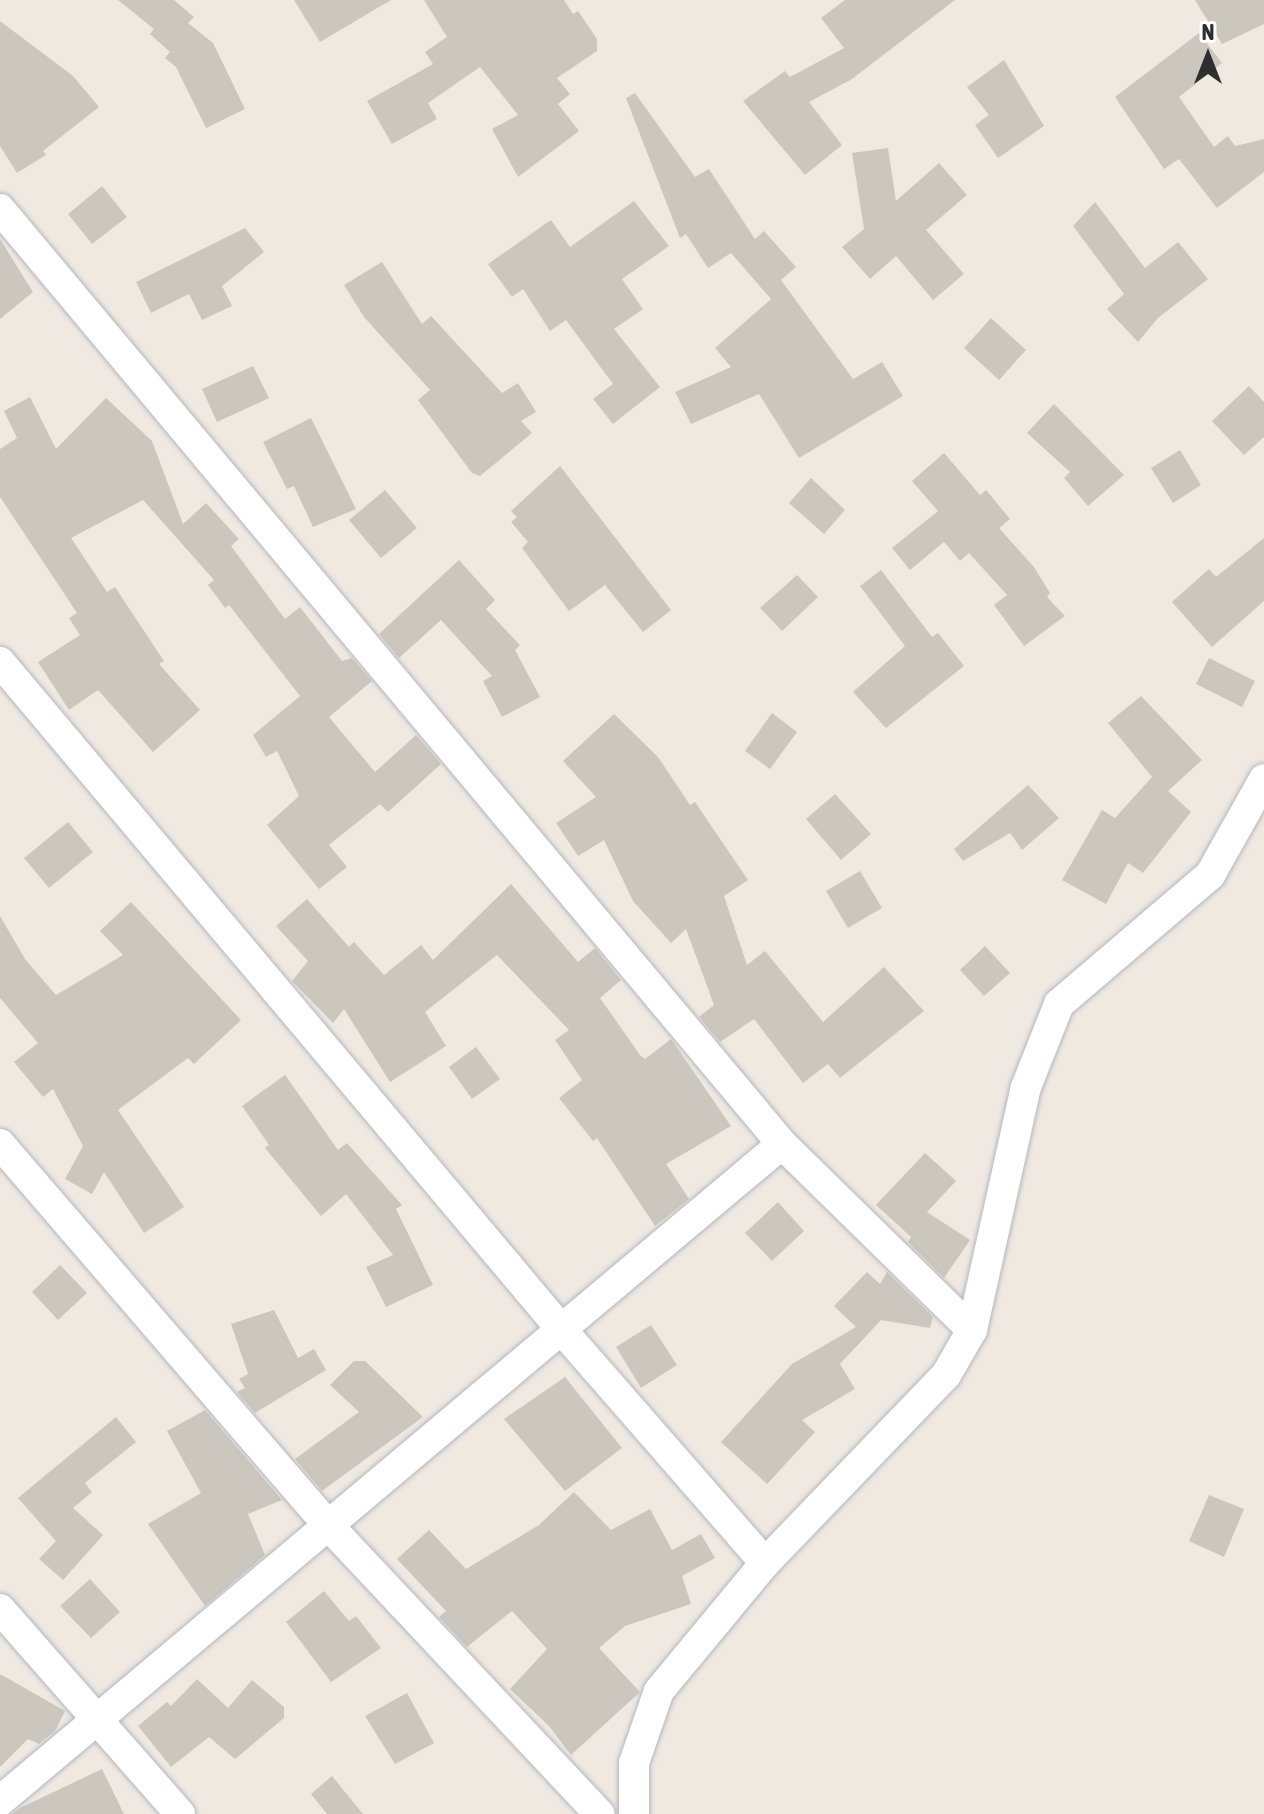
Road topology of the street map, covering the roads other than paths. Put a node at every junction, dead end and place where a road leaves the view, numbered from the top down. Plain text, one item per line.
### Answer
1 (0, 209) edge
2 (0, 662) edge
3 (1264, 779) edge
4 (0, 1144) edge
5 (782, 1144) junction
6 (561, 1329) junction
7 (972, 1330) junction
8 (327, 1524) junction
9 (765, 1563) junction
10 (0, 1609) edge
11 (95, 1720) junction
12 (0, 1801) edge
13 (180, 1814) edge
14 (599, 1814) edge
15 (634, 1814) edge

1 - 5 street
2 - 6 street
3 - 7 street
4 - 8 street
5 - 6 street
5 - 7 street
6 - 8 street
6 - 9 street
7 - 9 street
8 - 11 street
8 - 14 street
9 - 15 street
10 - 11 street
11 - 12 street
11 - 13 street

